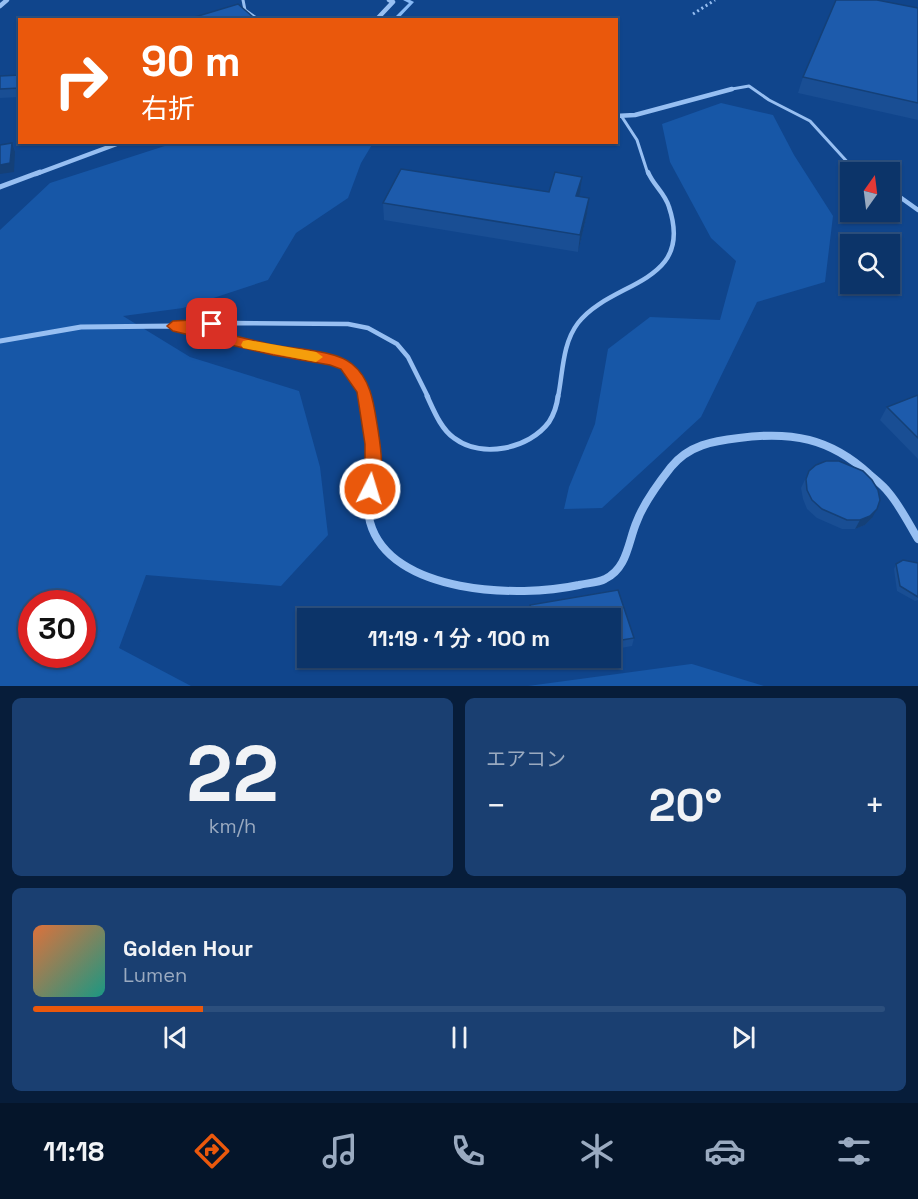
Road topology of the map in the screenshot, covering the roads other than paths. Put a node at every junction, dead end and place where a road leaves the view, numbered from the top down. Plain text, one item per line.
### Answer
1 (7, 0) edge
2 (243, 0) edge
3 (392, 1) edge
4 (0, 6) edge
5 (256, 18) edge
6 (378, 18) edge
7 (732, 89) joint
8 (619, 116) edge
9 (117, 144) edge
10 (847, 162) edge
11 (0, 187) edge
12 (900, 197) edge
13 (918, 210) edge
14 (173, 326) junction
15 (0, 341) edge
16 (918, 539) edge

1 - 4 street
2 - 5 lane
3 - 6 street
7 - 8 street
7 - 10 lane
8 - 14 lane
9 - 11 street
12 - 13 lane
14 - 15 street
14 - 16 street

